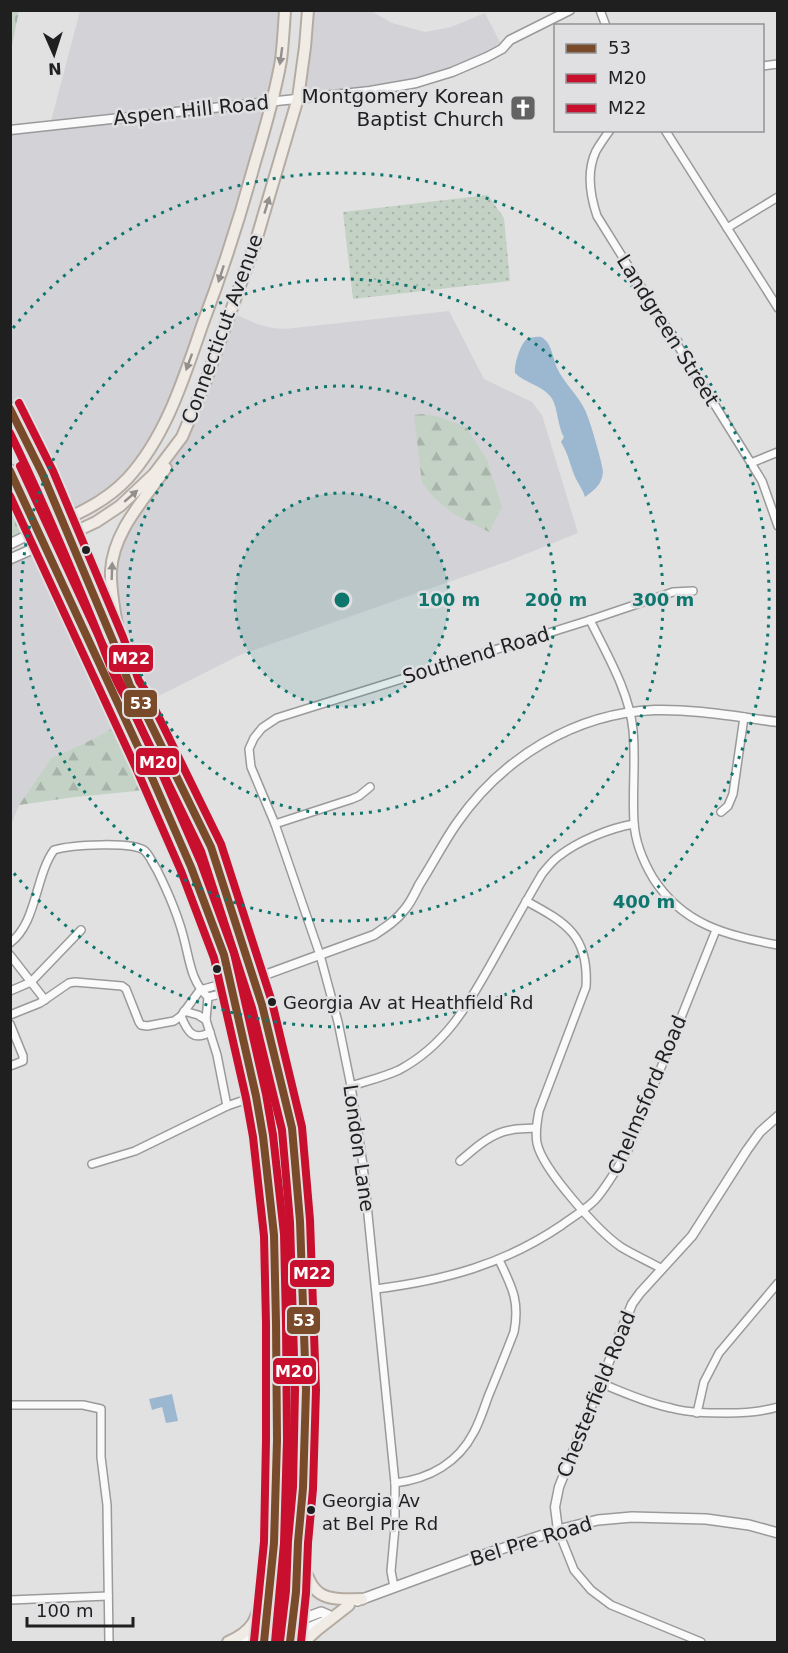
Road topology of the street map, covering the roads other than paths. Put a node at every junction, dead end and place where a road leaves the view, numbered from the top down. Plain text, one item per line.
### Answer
1 (285, 10) edge
2 (308, 10) edge
3 (570, 10) edge
4 (298, 98) junction
5 (273, 101) junction
6 (10, 130) edge
7 (609, 132) edge
8 (666, 132) edge
9 (777, 197) edge
10 (727, 228) junction
11 (777, 308) edge
12 (10, 408) edge
13 (182, 437) junction
14 (777, 452) edge
15 (752, 463) junction
16 (10, 470) edge
17 (63, 521) junction
18 (777, 526) edge
19 (38, 530) junction
20 (68, 535) junction
21 (10, 544) edge
22 (44, 544) junction
23 (10, 559) edge
24 (693, 591) dead end
25 (590, 620) junction
26 (124, 671) junction
27 (630, 713) junction
28 (744, 717) junction
29 (777, 722) edge
30 (262, 728) joint
31 (370, 787) dead end
32 (721, 812) dead end
33 (275, 824) junction
34 (634, 824) junction
35 (526, 901) junction
36 (81, 930) dead end
37 (716, 930) junction
38 (10, 943) edge
39 (777, 945) edge
40 (10, 955) edge
41 (320, 955) junction
42 (254, 978) junction
43 (31, 982) junction
44 (232, 987) junction
45 (200, 990) junction
46 (10, 991) edge
47 (208, 997) junction
48 (45, 1000) junction
49 (183, 1013) junction
50 (10, 1016) edge
51 (206, 1020) junction
52 (10, 1024) edge
53 (210, 1032) junction
54 (10, 1066) edge
55 (351, 1086) junction
56 (256, 1096) junction
57 (227, 1106) junction
58 (777, 1116) edge
59 (536, 1128) junction
60 (460, 1161) dead end
61 (92, 1164) dead end
62 (582, 1211) junction
63 (499, 1260) junction
64 (662, 1269) junction
65 (777, 1283) edge
66 (376, 1289) junction
67 (600, 1383) junction
68 (10, 1405) edge
69 (777, 1407) edge
70 (697, 1413) junction
71 (395, 1483) junction
72 (558, 1530) junction
73 (777, 1533) edge
74 (298, 1542) junction
75 (274, 1547) junction
76 (394, 1587) junction
77 (108, 1596) junction
78 (362, 1599) junction
79 (10, 1600) edge
80 (349, 1605) junction
81 (328, 1615) junction
82 (293, 1623) junction
83 (265, 1638) edge
84 (290, 1639) edge
85 (109, 1642) edge
86 (228, 1642) edge
87 (241, 1642) edge
88 (275, 1642) edge
89 (304, 1642) edge
90 (701, 1642) edge

1 -> 5 main road, Connecticut Avenue
2 - 4 main road, Connecticut Avenue
3 - 4 street, Aspen Hill Road
4 - 5 street, Aspen Hill Road
13 -> 4 main road, Connecticut Avenue
5 - 6 street, Aspen Hill Road
5 -> 17 main road, Connecticut Avenue
7 - 15 street, Landgreen Street
8 - 10 street
9 - 10 street
10 - 11 street
12 - 17 main road
20 -> 13 main road, Connecticut Avenue
26 -> 13 main road
14 - 15 street
15 - 18 street, Landgreen Street
16 - 19 main road
17 - 19 main road, Connecticut Avenue
17 - 20 main road
19 - 21 main road, Connecticut Avenue
19 - 22 main road
20 - 22 main road, Connecticut Avenue
20 - 26 main road
22 - 23 main road, Connecticut Avenue
22 - 44 main road
24 - 25 street, Southend Road
25 - 27 street
25 - 30 street, Southend Road
26 - 42 main road
27 - 28 street
27 - 34 street
27 - 41 street
28 - 29 street
28 - 32 street
30 - 33 street, London Lane
31 - 33 street
33 - 41 street, London Lane
34 - 35 street
34 - 37 street
35 - 55 street
35 - 59 street
36 - 43 street
37 - 39 street
37 - 62 street, Chelmsford Road
38 - 45 street
40 - 43 street
41 - 42 street
41 - 55 street, London Lane
42 - 44 street
42 - 74 main road
43 - 46 street
43 - 48 street
44 - 45 street
44 - 47 street
44 - 56 main road
45 - 47 street
45 - 49 street
47 - 51 street
48 - 49 street
48 - 50 street
49 - 51 street
49 - 53 street
51 - 53 street
52 - 54 street
53 - 57 street
55 - 66 street, London Lane
56 - 57 street
56 - 75 main road
57 - 61 street
58 - 64 street, Chesterfield Road
59 - 60 street
59 - 62 street
62 - 63 street, Chelmsford Road
62 - 64 street
63 - 66 street, Chelmsford Road
63 - 71 street
64 - 67 street, Chesterfield Road
65 - 70 street
66 - 71 street, London Lane
67 - 70 street
67 - 72 street, Chesterfield Road
68 - 77 street
69 - 70 street
71 - 76 street, London Lane
72 - 73 main road, Bel Pre Road
72 - 76 main road, Bel Pre Road
72 - 90 street, Chesterfield Road
74 - 78 main road
74 - 82 main road
75 - 83 main road
75 - 86 main road
76 - 78 main road, Bel Pre Road
77 - 79 street
77 - 85 street
78 - 80 main road, Bel Pre Road
80 - 81 main road, Bel Pre Road
80 - 89 main road
81 - 82 main road, Bel Pre Road
81 - 84 main road, Bel Pre Road
82 - 83 main road, Bel Pre Road
82 - 84 main road
83 - 87 main road, Bel Pre Road
84 - 88 main road, Bel Pre Road

